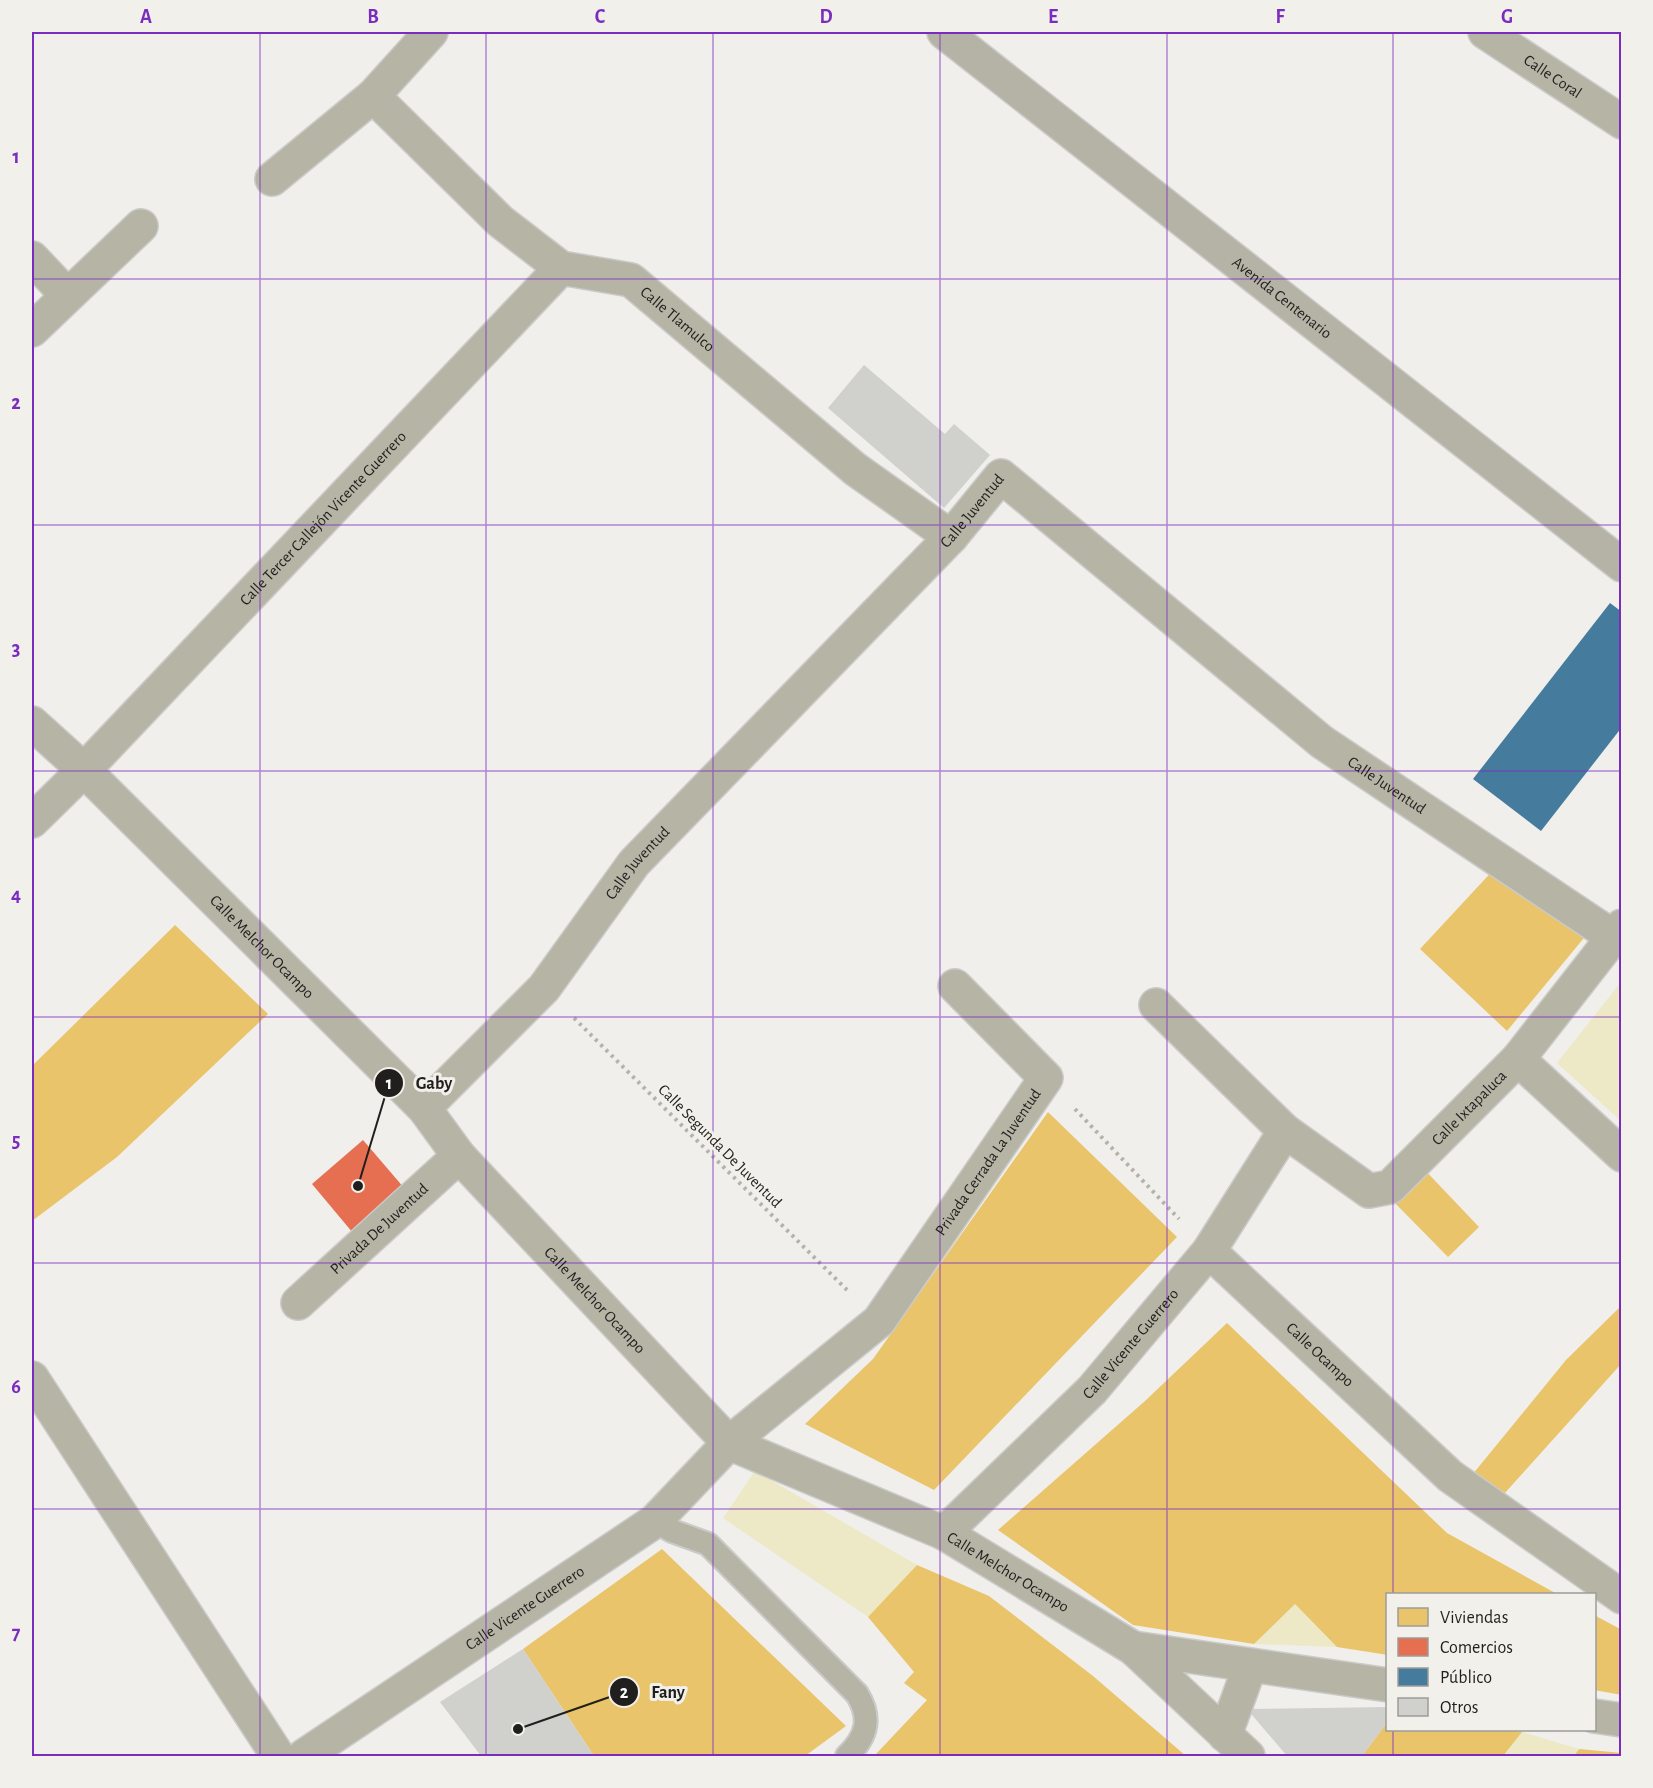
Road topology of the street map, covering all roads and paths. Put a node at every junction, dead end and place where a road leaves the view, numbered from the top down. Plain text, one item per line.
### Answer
1 (431, 32) edge
2 (944, 32) edge
3 (1485, 32) edge
4 (373, 96) junction
5 (1622, 122) edge
6 (272, 179) dead end
7 (141, 226) dead end
8 (32, 258) edge
9 (561, 268) junction
10 (67, 295) junction
11 (32, 330) edge
12 (951, 537) junction
13 (1622, 565) edge
14 (32, 723) edge
15 (84, 770) junction
16 (32, 821) edge
17 (1617, 931) edge
18 (955, 986) dead end
19 (544, 988) junction
20 (1156, 1005) dead end
21 (1518, 1059) junction
22 (1046, 1078) junction
23 (424, 1108) junction
24 (1285, 1131) junction
25 (1622, 1155) edge
26 (459, 1156) junction
27 (1209, 1251) junction
28 (298, 1303) dead end
29 (879, 1321) junction
30 (32, 1378) edge
31 (729, 1443) junction
32 (655, 1521) junction
33 (944, 1533) junction
34 (1622, 1597) edge
35 (1133, 1648) junction
36 (1251, 1666) junction
37 (1386, 1685) edge
38 (1596, 1716) edge
39 (1622, 1720) edge
40 (1237, 1746) edge
41 (278, 1756) edge
42 (304, 1756) edge
43 (848, 1756) edge

1 - 4 street
2 - 13 main road, Avenida Centenario
3 - 5 street, Calle Coral
4 - 6 street
4 - 9 street, Calle Tlamulco
7 - 10 street
8 - 10 street
9 - 12 street, Calle Tlamulco
9 - 15 street, Calle Tercer Callejón Vicente Guerrero
10 - 11 street
12 - 17 street, Calle Juventud
12 - 19 street, Calle Juventud
14 - 15 street, Calle Melchor Ocampo
15 - 16 street
15 - 23 street, Calle Melchor Ocampo
17 - 21 street, Calle Ixtapaluca
18 - 22 street, Privada Cerrada La Juventud
19 - 23 street, Calle Juventud
19 - 29 path, Calle Segunda De Juventud
20 - 24 street, Calle Ixtapaluca
21 - 24 street, Calle Ixtapaluca
21 - 25 street
22 - 27 path
22 - 29 street, Privada Cerrada La Juventud
23 - 26 street, Calle Melchor Ocampo
24 - 27 street, Calle Vicente Guerrero
26 - 28 street, Privada De Juventud
26 - 31 street, Calle Melchor Ocampo
27 - 33 street, Calle Vicente Guerrero
27 - 34 street, Calle Ocampo
29 - 31 street, Privada Cerrada La Juventud
30 - 41 street
31 - 32 street, Calle Vicente Guerrero
31 - 33 street, Calle Melchor Ocampo
32 - 42 street, Calle Vicente Guerrero
32 - 43 lane
33 - 35 street, Calle Melchor Ocampo
35 - 36 street
35 - 40 street, Calle Melchor Ocampo
36 - 37 street
36 - 40 street
38 - 39 street

